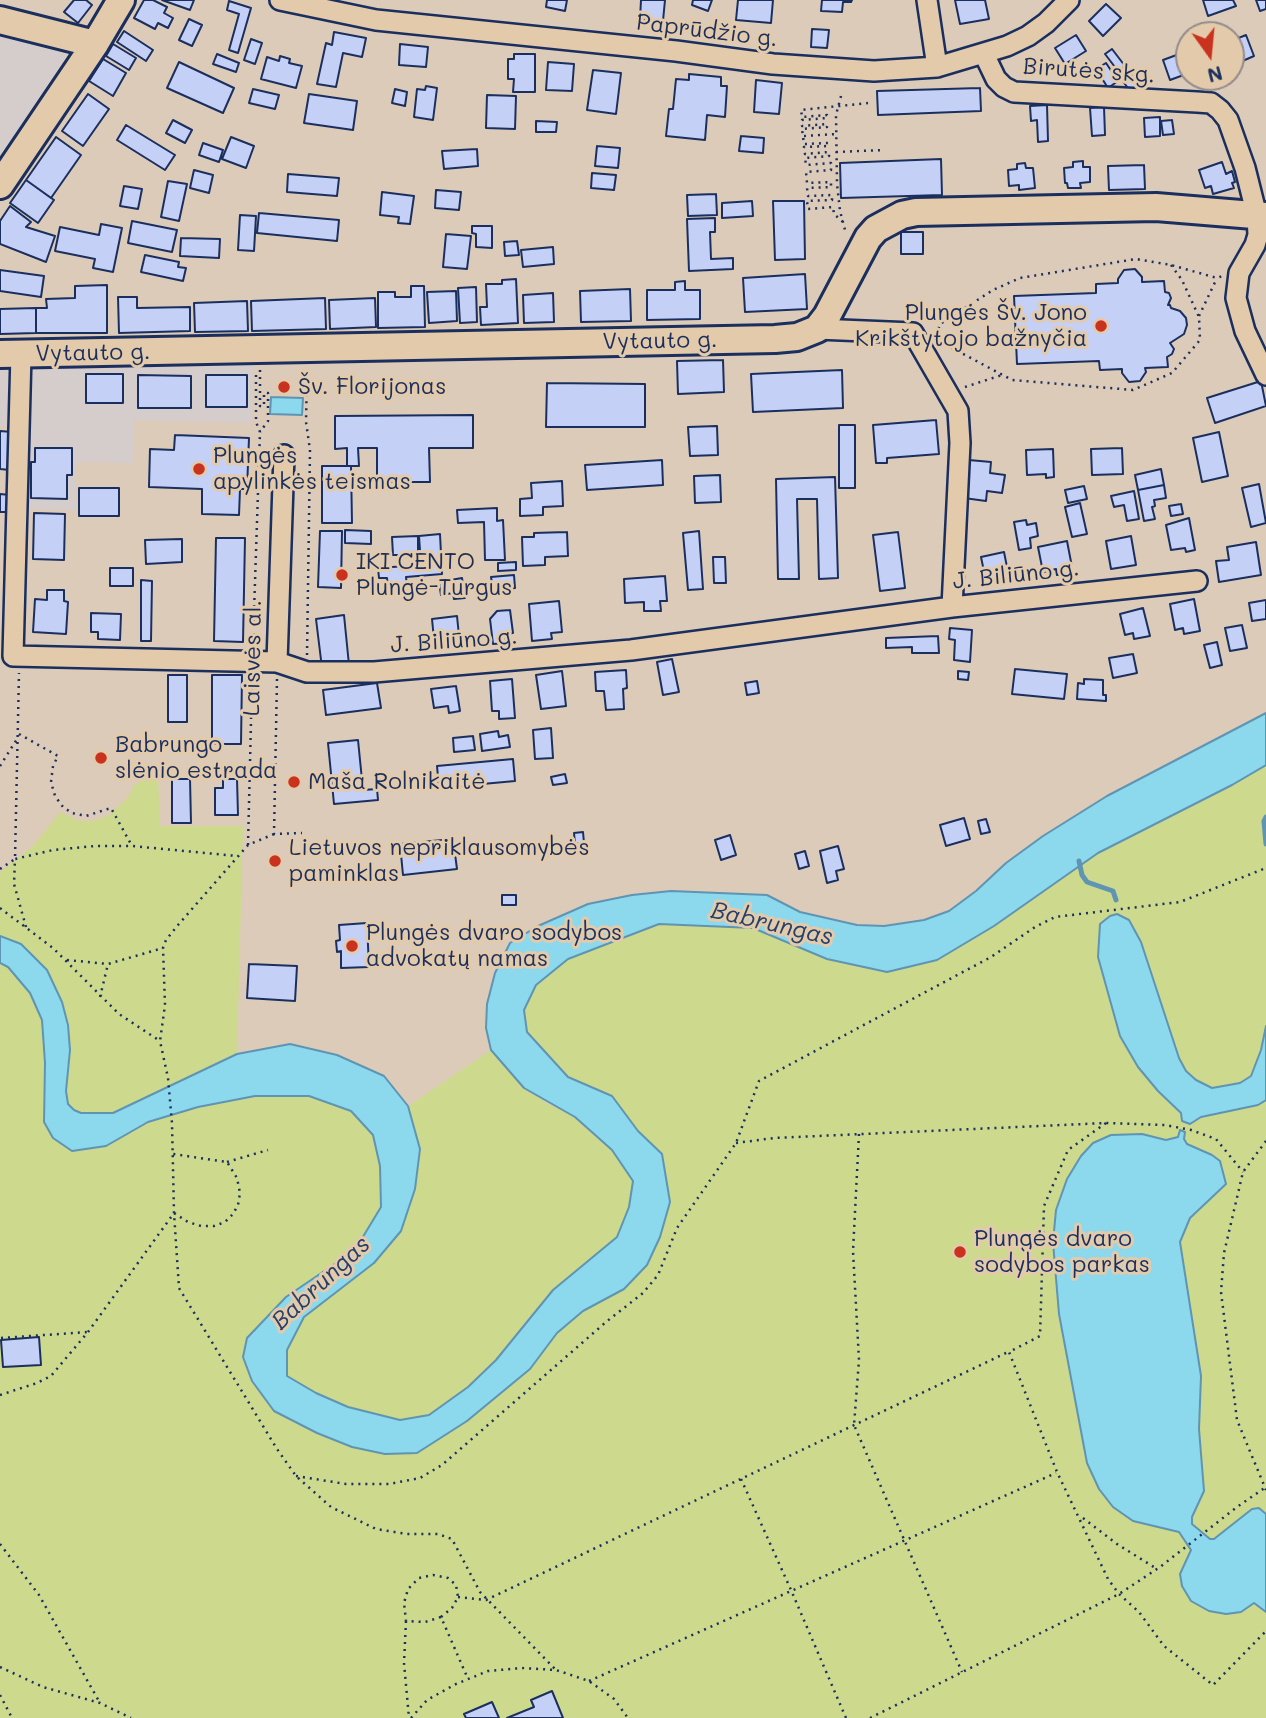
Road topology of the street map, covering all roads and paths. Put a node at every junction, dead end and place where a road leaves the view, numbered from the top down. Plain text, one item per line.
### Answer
1 (121, 0) edge
2 (280, 0) edge
3 (927, 0) edge
4 (1069, 0) edge
5 (0, 20) edge
6 (95, 44) junction
7 (985, 54) junction
8 (937, 67) junction
9 (842, 96) dead end
10 (868, 103) dead end
11 (840, 106) junction
12 (836, 134) junction
13 (803, 136) junction
14 (884, 150) dead end
15 (836, 152) junction
16 (831, 170) junction
17 (837, 170) junction
18 (0, 185) edge
19 (840, 211) dead end
20 (1261, 216) edge
21 (843, 222) dead end
22 (1171, 265) junction
23 (1239, 273) junction
24 (1217, 278) junction
25 (1199, 317) junction
26 (817, 330) junction
27 (11, 354) edge
28 (307, 365) dead end
29 (1002, 375) junction
30 (1266, 375) edge
31 (948, 394) junction
32 (260, 432) junction
33 (284, 455) dead end
34 (1196, 580) dead end
35 (952, 607) junction
36 (252, 662) junction
37 (277, 662) junction
38 (19, 671) dead end
39 (307, 672) junction
40 (17, 734) junction
41 (17, 739) junction
42 (0, 766) edge
43 (302, 833) dead end
44 (274, 834) junction
45 (248, 845) junction
46 (132, 846) junction
47 (238, 856) junction
48 (15, 859) junction
49 (1266, 868) edge
50 (0, 869) edge
51 (0, 908) edge
52 (26, 927) junction
53 (163, 948) junction
54 (65, 960) junction
55 (108, 964) junction
56 (100, 997) junction
57 (160, 1041) junction
58 (1106, 1123) junction
59 (859, 1134) junction
60 (1266, 1142) edge
61 (736, 1143) junction
62 (268, 1150) dead end
63 (173, 1154) junction
64 (227, 1162) junction
65 (1243, 1172) junction
66 (174, 1213) junction
67 (88, 1332) junction
68 (1, 1338) edge
69 (1009, 1352) junction
70 (0, 1395) edge
71 (854, 1425) junction
72 (1057, 1472) junction
73 (296, 1476) junction
74 (741, 1479) junction
75 (1266, 1488) edge
76 (1080, 1516) junction
77 (903, 1539) junction
78 (0, 1544) edge
79 (1158, 1568) junction
80 (792, 1590) junction
81 (1119, 1594) junction
82 (458, 1597) junction
83 (486, 1600) junction
84 (441, 1617) junction
85 (406, 1620) junction
86 (1266, 1631) edge
87 (0, 1667) edge
88 (556, 1670) junction
89 (961, 1672) junction
90 (468, 1679) junction
91 (589, 1681) junction
92 (0, 1695) edge
93 (100, 1703) junction
94 (12, 1718) edge
95 (131, 1718) edge
96 (410, 1718) edge
97 (628, 1718) edge
98 (846, 1718) edge
99 (870, 1718) edge

1 - 6 main road
2 - 8 street, Paprūdžio g.
3 - 8 street
4 - 7 street, Paprūdžio g.
5 - 6 main road
6 - 18 main road
7 - 8 street, Paprūdžio g.
7 - 20 street, Birutės skg.
9 - 11 path
10 - 11 path
11 - 12 path
11 - 13 path
12 - 13 path
12 - 15 path
13 - 16 path
14 - 15 path
15 - 17 path
16 - 17 path
16 - 21 path
17 - 19 path
20 - 23 street
20 - 26 main road
22 - 24 path
22 - 25 path
22 - 29 path
23 - 24 path
23 - 30 street
24 - 25 path
25 - 29 path
26 - 27 main road, Vytauto g.
26 - 31 street
27 - 36 street, J. Biliūno g.
28 - 39 path
29 - 31 path
31 - 35 street
32 - 32 path
32 - 36 path
33 - 37 street, Laisvės al.
34 - 35 street, J. Biliūno g.
35 - 39 street, J. Biliūno g.
36 - 37 street, J. Biliūno g.
36 - 45 path
37 - 39 street, J. Biliūno g.
37 - 44 path, Laisvės al.
38 - 40 path
40 - 41 path
40 - 46 path
41 - 42 path
41 - 48 path
43 - 44 path
44 - 45 path
45 - 47 path
46 - 47 path
46 - 48 path
47 - 53 path
48 - 50 path
48 - 52 path
49 - 61 path
51 - 52 path
52 - 54 path
53 - 55 path
53 - 57 path
54 - 55 path
54 - 56 path
55 - 56 path
56 - 57 path
57 - 63 path
58 - 59 path
58 - 65 path
58 - 69 path
59 - 61 path
59 - 71 path
60 - 65 path
61 - 73 path
62 - 64 path
63 - 64 path
63 - 66 path
64 - 66 path
65 - 75 path
66 - 67 path
66 - 73 path
67 - 68 path
67 - 70 path
69 - 71 path
69 - 72 path
71 - 74 path
71 - 77 path
72 - 76 path
72 - 77 path
73 - 83 path
74 - 80 path
74 - 83 path
75 - 79 path
76 - 79 path
76 - 81 path
77 - 80 path
77 - 89 path
78 - 93 path
79 - 81 path
80 - 91 path
80 - 98 path
81 - 86 path
81 - 89 path
82 - 83 path
82 - 84 path
82 - 85 path
83 - 88 path
84 - 85 path
84 - 90 path
85 - 96 path
87 - 93 path
88 - 90 path
88 - 91 path
89 - 99 path
90 - 96 path
91 - 97 path
92 - 94 path
93 - 95 path

